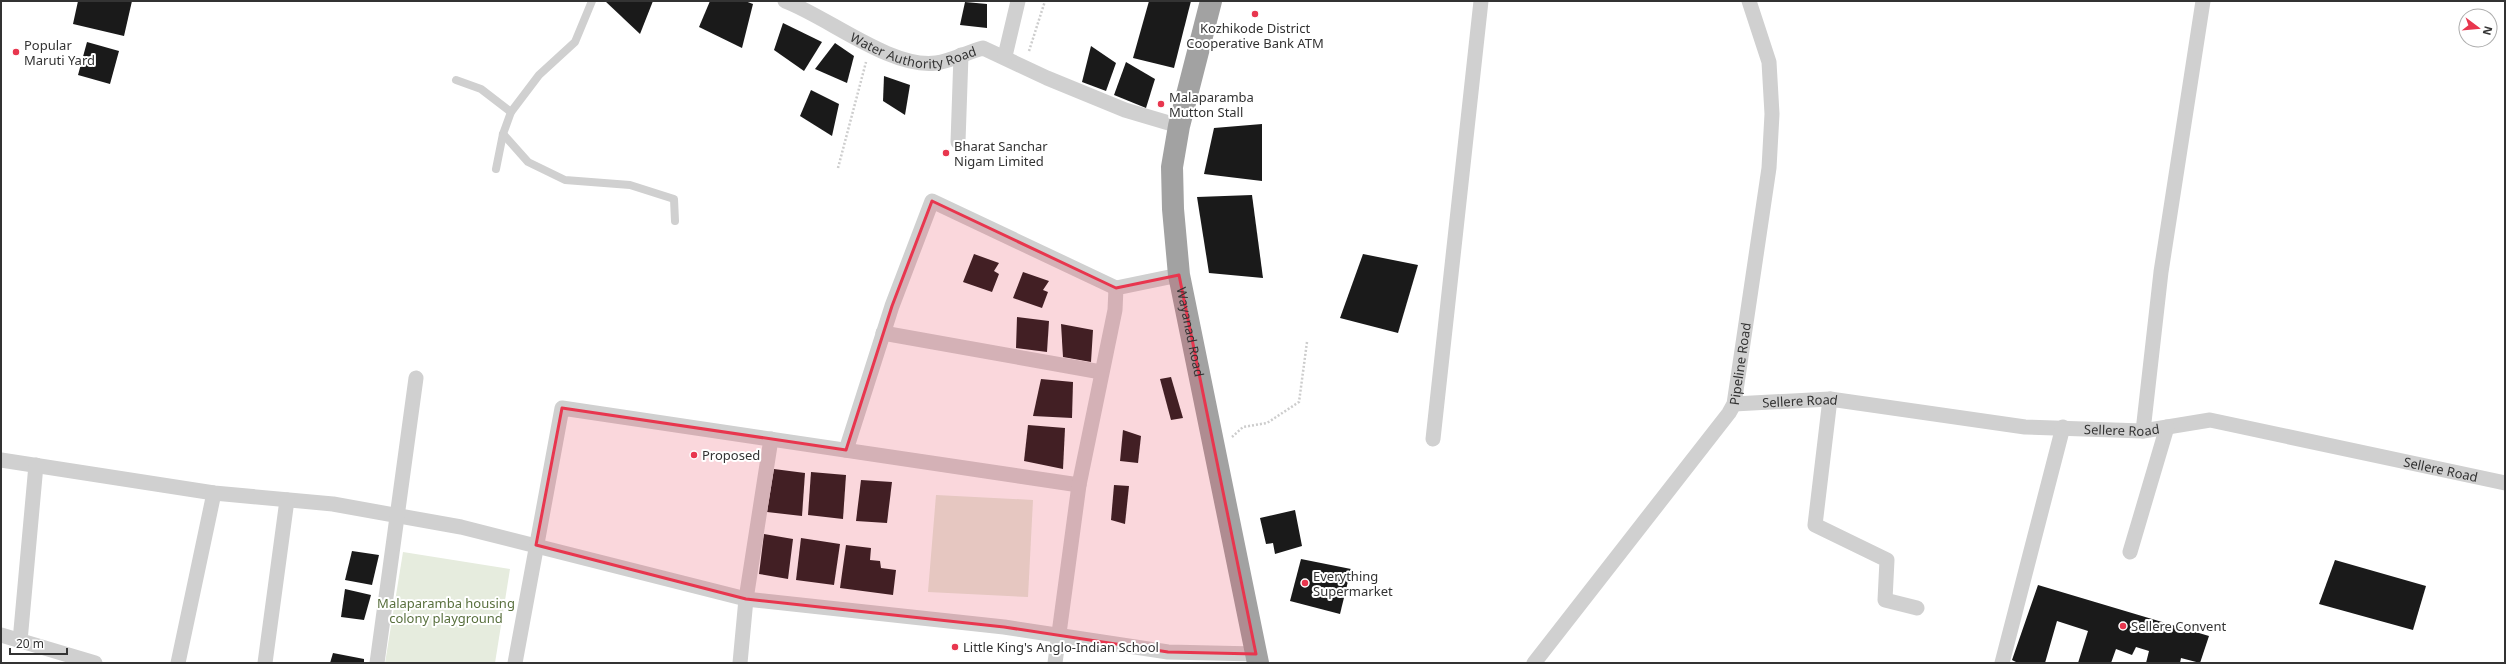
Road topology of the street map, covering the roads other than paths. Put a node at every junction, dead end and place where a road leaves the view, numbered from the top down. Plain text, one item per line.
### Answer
1 (592, 1) edge
2 (785, 1) edge
3 (1018, 1) edge
4 (1211, 1) edge
5 (1481, 1) edge
6 (1749, 1) edge
7 (2203, 1) edge
8 (961, 55) junction
9 (1005, 56) junction
10 (456, 80) dead end
11 (511, 112) junction
12 (1179, 126) junction
13 (502, 134) junction
14 (958, 142) dead end
15 (496, 169) dead end
16 (675, 221) dead end
17 (1180, 275) junction
18 (1116, 288) junction
19 (883, 333) junction
20 (1101, 372) junction
21 (416, 378) dead end
22 (1830, 400) junction
23 (1734, 404) junction
24 (2063, 427) junction
25 (2167, 427) junction
26 (2143, 431) junction
27 (771, 439) junction
28 (1433, 439) dead end
29 (846, 450) junction
30 (1, 460) edge
31 (36, 465) junction
32 (2505, 483) edge
33 (1079, 485) junction
34 (214, 493) junction
35 (287, 500) junction
36 (399, 516) junction
37 (536, 545) junction
38 (2130, 552) dead end
39 (746, 598) junction
40 (1917, 608) dead end
41 (1060, 635) junction
42 (1, 636) edge
43 (20, 641) junction
44 (1257, 658) edge
45 (71, 660) edge
46 (95, 663) edge
47 (178, 663) edge
48 (265, 663) edge
49 (377, 663) edge
50 (515, 663) edge
51 (740, 663) edge
52 (1055, 663) edge
53 (1534, 663) edge
54 (2002, 663) edge

1 - 11 lane
2 - 8 street, Water Authority Road
3 - 9 street
4 - 12 highway, Wayanad Road
5 - 28 street
6 - 23 street, Pipeline Road
7 - 26 street
8 - 9 street, Water Authority Road
8 - 14 street
9 - 12 street, Water Authority Road
10 - 11 lane
11 - 13 lane
12 - 17 highway, Wayanad Road
13 - 15 lane
13 - 16 lane
17 - 18 street
17 - 44 highway, Wayanad Road
18 - 19 street
18 - 20 street
19 - 20 street
19 - 29 street
20 - 33 street
21 - 36 street
22 - 23 street, Sellere Road
22 - 24 street, Sellere Road
22 - 40 street
23 - 53 street, Pipeline Road
24 - 26 street, Sellere Road
24 - 54 street
25 - 26 street, Sellere Road
25 - 32 street, Sellere Road
25 - 38 street
27 - 29 street
27 - 37 street
27 - 39 street
29 - 33 street
30 - 31 street
31 - 34 street
31 - 43 street
33 - 41 street
34 - 35 street
34 - 47 street
35 - 36 street
35 - 48 street
36 - 37 street
36 - 49 street
37 - 39 street
37 - 50 street
39 - 41 street
39 - 51 street
41 - 44 street
41 - 52 street
42 - 43 street
43 - 45 street
45 - 46 street

